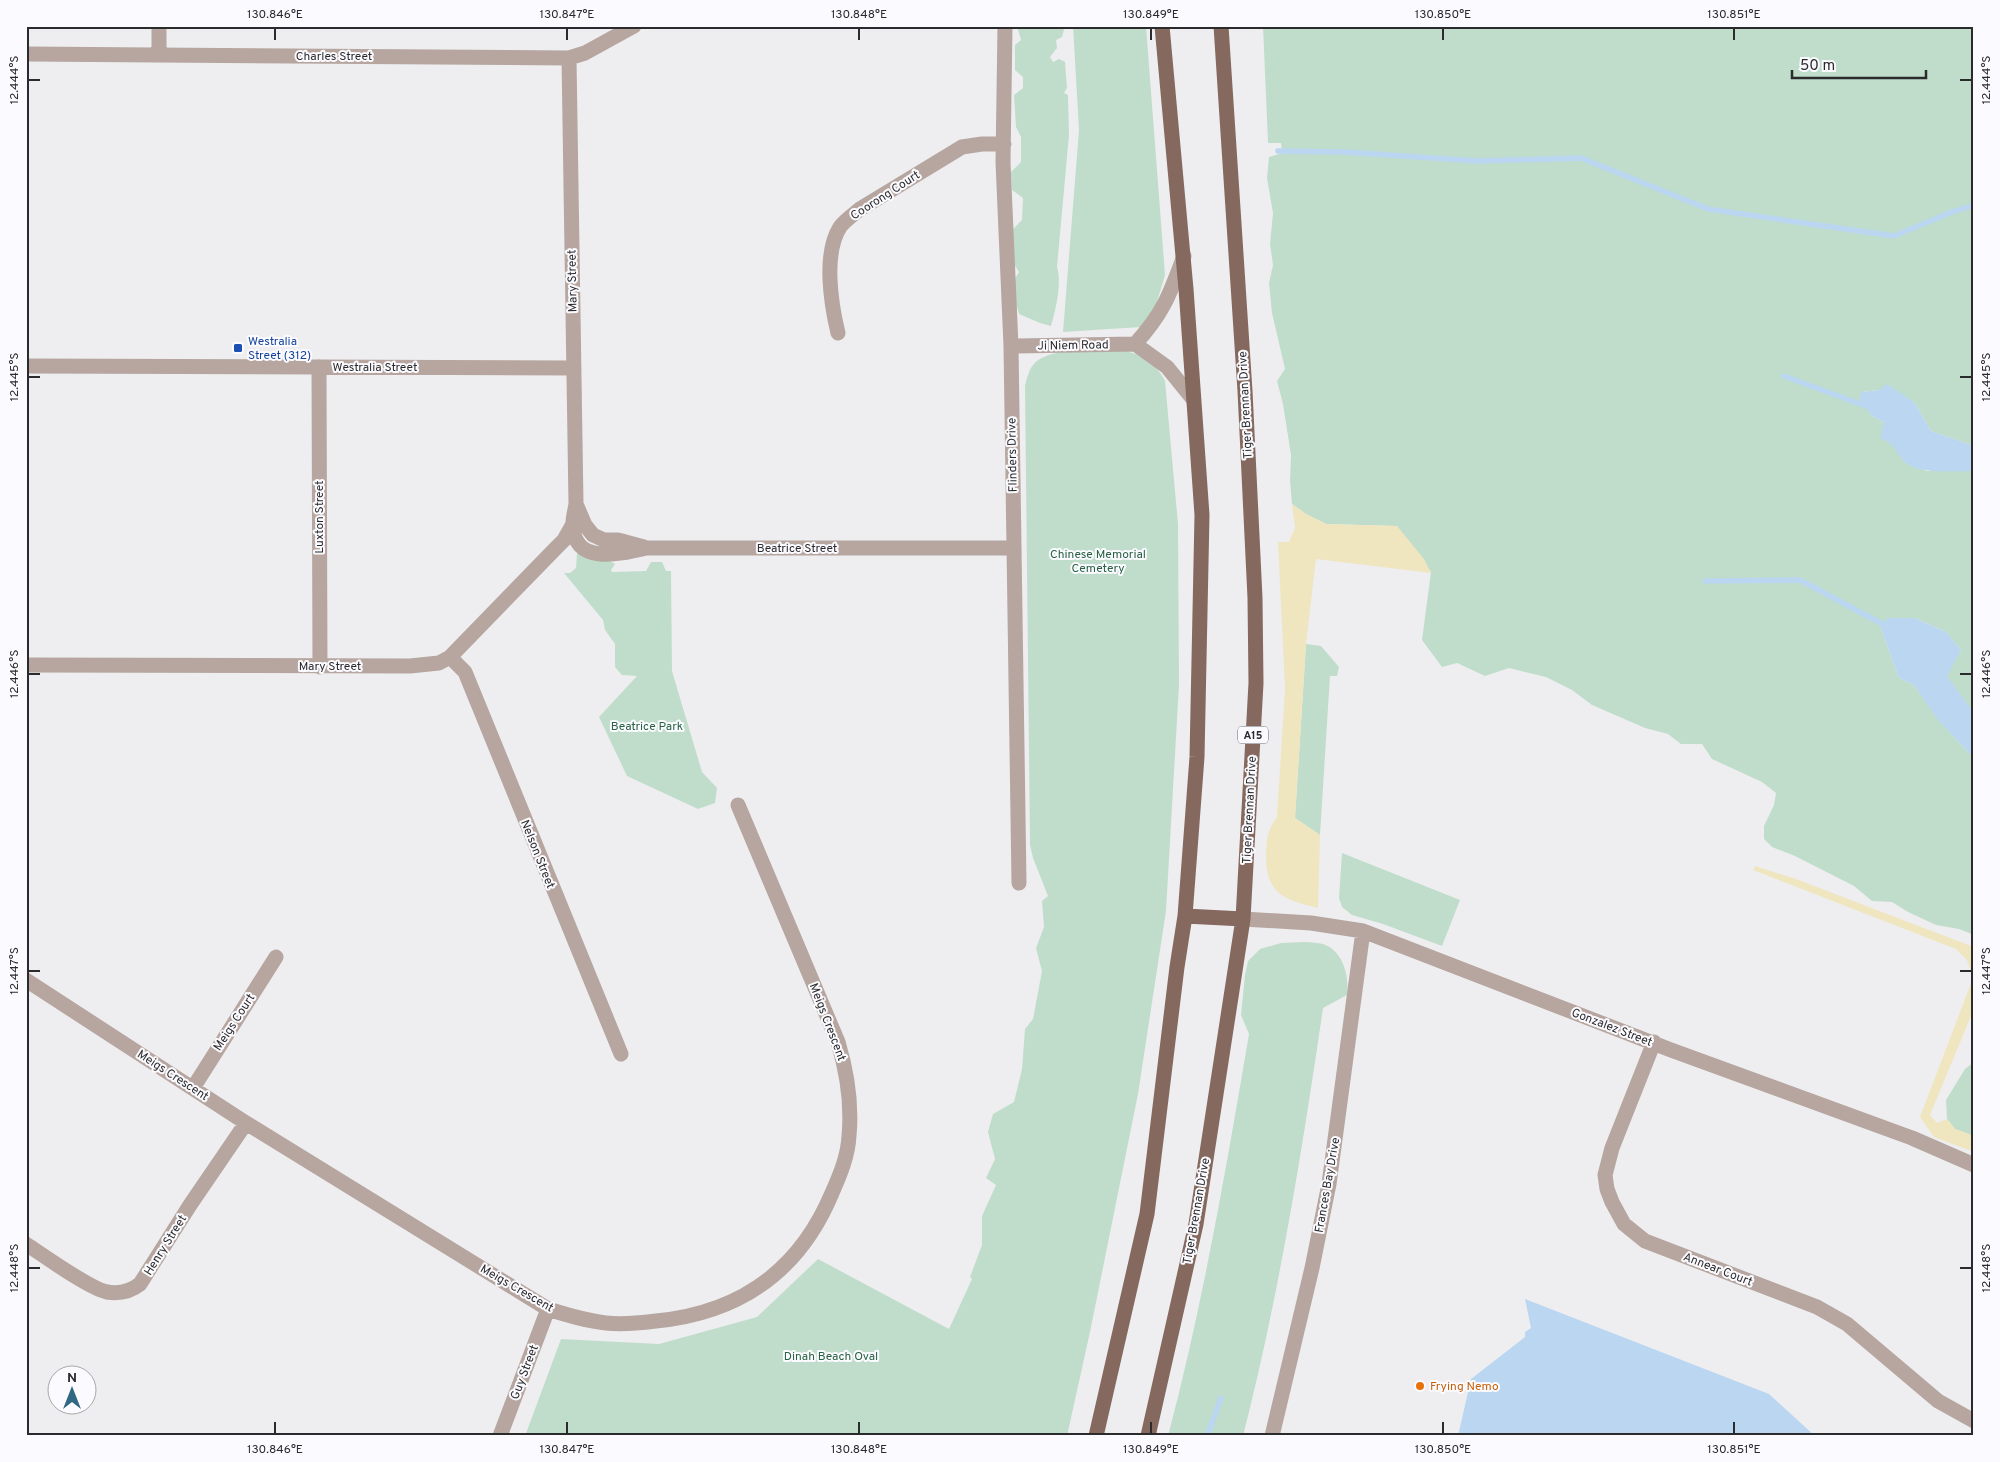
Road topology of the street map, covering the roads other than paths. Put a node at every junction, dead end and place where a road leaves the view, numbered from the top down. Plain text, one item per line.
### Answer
1 (159, 26) edge
2 (634, 26) edge
3 (1005, 26) edge
4 (1162, 26) edge
5 (1220, 26) edge
6 (26, 54) edge
7 (159, 55) junction
8 (569, 58) junction
9 (1004, 144) junction
10 (1184, 256) junction
11 (838, 333) dead end
12 (1135, 344) junction
13 (1011, 346) junction
14 (26, 366) edge
15 (319, 367) junction
16 (573, 368) junction
17 (1193, 399) junction
18 (576, 504) junction
19 (593, 535) junction
20 (570, 539) junction
21 (646, 548) junction
22 (1013, 548) junction
23 (450, 657) junction
24 (26, 665) edge
25 (320, 667) junction
26 (738, 805) dead end
27 (1020, 883) dead end
28 (1185, 916) junction
29 (1243, 919) junction
30 (1363, 931) junction
31 (276, 957) dead end
32 (26, 980) edge
33 (1654, 1042) junction
34 (621, 1054) dead end
35 (193, 1088) junction
36 (246, 1123) junction
37 (1974, 1164) edge
38 (26, 1244) edge
39 (548, 1309) junction
40 (1974, 1421) edge
41 (500, 1436) edge
42 (1096, 1436) edge
43 (1148, 1436) edge
44 (1272, 1436) edge

1 - 7 street
2 - 8 street, Charles Street
3 - 9 street, Flinders Drive
4 - 10 main road
5 - 29 main road, Tiger Brennan Drive / A15
6 - 7 street, Charles Street
7 - 8 street, Charles Street
8 - 16 street, Mary Street
9 - 11 street, Coorong Court
9 - 13 street, Flinders Drive
10 - 12 street
10 - 17 main road
12 - 13 street, Ji Niem Road
12 - 17 street
13 - 22 street, Flinders Drive
14 - 15 street, Westralia Street
15 - 16 street, Westralia Street
15 - 25 street, Luxton Street
16 - 18 street, Mary Street
17 - 28 main road
18 - 19 street
18 - 20 street
19 - 20 street
19 - 21 street
20 - 21 street, Beatrice Street
20 - 23 street, Mary Street
21 - 22 street, Beatrice Street
22 - 27 street, Flinders Drive
23 - 25 street, Mary Street
23 - 34 street, Nelson Street
24 - 25 street, Mary Street
26 - 39 street, Meigs Crescent
28 - 29 main road
28 - 42 main road
29 - 30 street, Gonzalez Street
29 - 43 main road, Tiger Brennan Drive / A15
30 - 33 street, Gonzalez Street
30 - 44 street, Frances Bay Drive
31 - 35 street, Meigs Court
32 - 35 street, Meigs Crescent
33 - 37 street, Gonzalez Street
33 - 40 street, Annear Court
35 - 36 street, Meigs Crescent
36 - 38 street, Henry Street
36 - 39 street, Meigs Crescent
39 - 41 street, Guy Street

